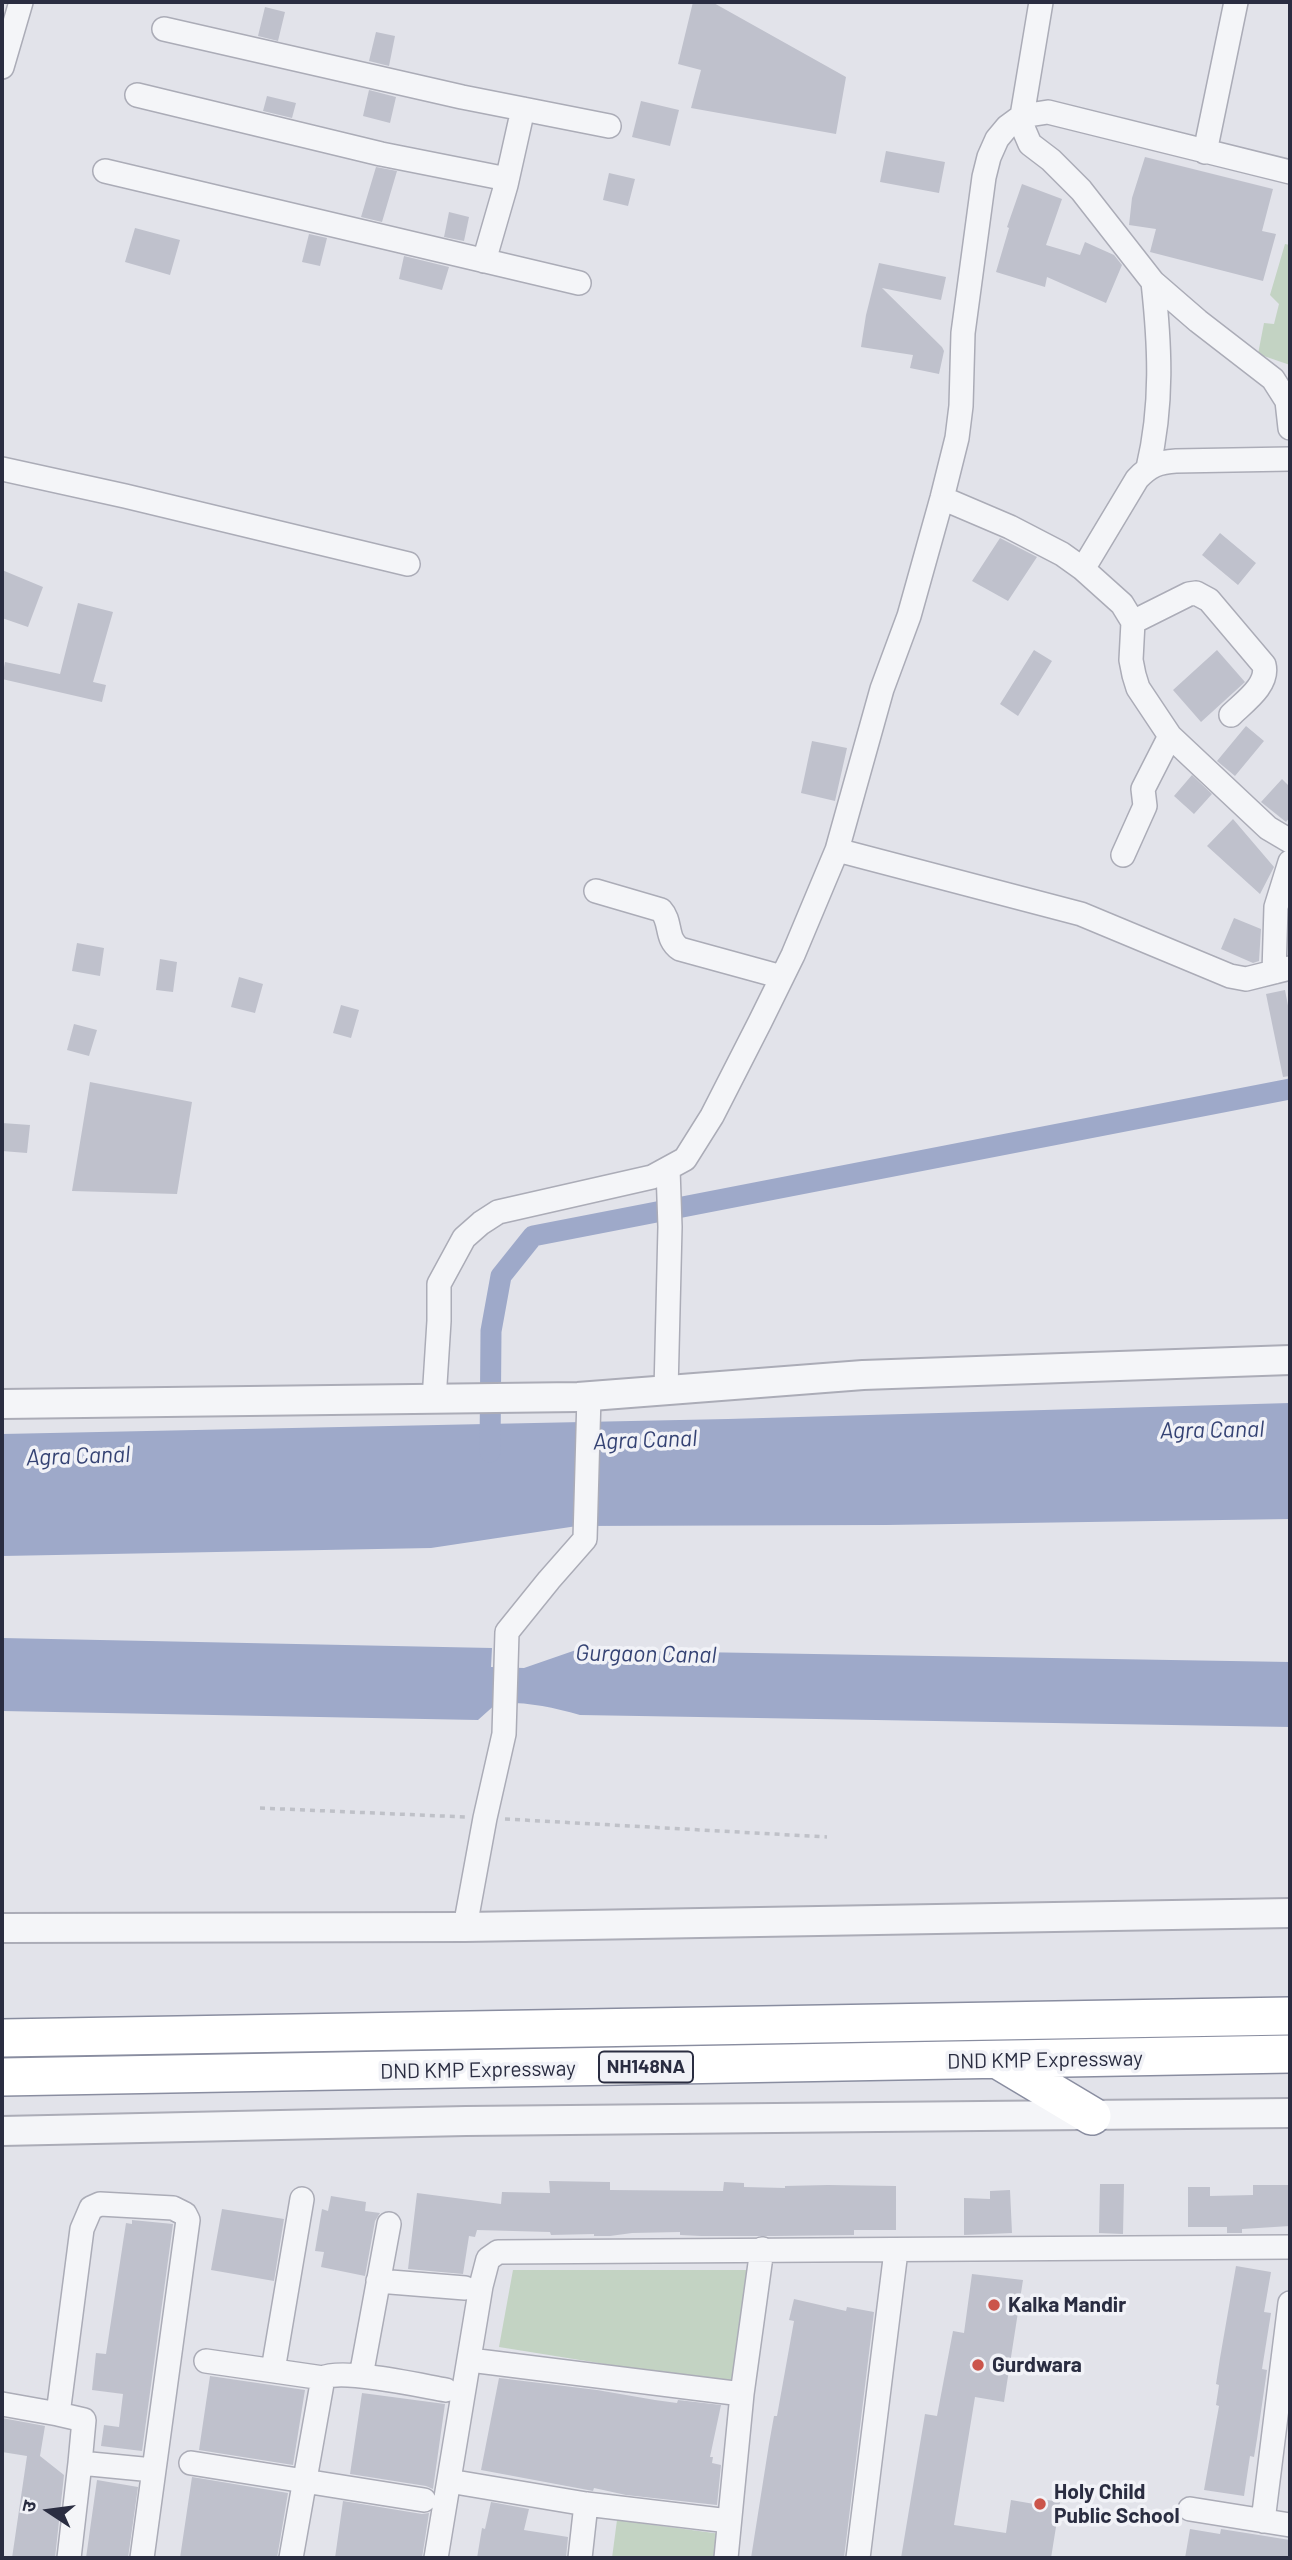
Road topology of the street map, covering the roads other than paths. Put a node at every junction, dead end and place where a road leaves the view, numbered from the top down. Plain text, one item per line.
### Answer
1 (21, 2) edge
2 (1041, 2) edge
3 (1236, 2) edge
4 (164, 29) dead end
5 (2, 67) edge
6 (137, 95) dead end
7 (523, 109) junction
8 (1023, 116) junction
9 (609, 125) dead end
10 (1205, 152) junction
11 (105, 171) dead end
12 (1290, 172) edge
13 (507, 179) junction
14 (484, 261) junction
15 (1153, 282) junction
16 (579, 283) dead end
17 (1290, 428) edge
18 (1290, 459) edge
19 (1148, 468) junction
20 (2, 469) edge
21 (943, 498) junction
22 (408, 564) dead end
23 (1083, 569) junction
24 (1133, 622) junction
25 (1231, 716) dead end
26 (1170, 736) junction
27 (1290, 841) edge
28 (836, 850) junction
29 (1123, 855) dead end
30 (1290, 862) edge
31 (596, 891) dead end
32 (1282, 970) edge
33 (782, 977) junction
34 (668, 1169) junction
35 (1290, 1360) edge
36 (666, 1391) junction
37 (589, 1396) junction
38 (434, 1399) junction
39 (2, 1404) edge
40 (1290, 1913) edge
41 (465, 1927) junction
42 (2, 1928) edge
43 (1290, 2016) edge
44 (2, 2038) edge
45 (1290, 2054) edge
46 (999, 2061) junction
47 (2, 2077) edge
48 (1290, 2113) edge
49 (1092, 2116) junction
50 (2, 2131) edge
51 (302, 2199) dead end
52 (388, 2224) dead end
53 (1290, 2247) edge
54 (762, 2249) junction
55 (896, 2251) junction
56 (378, 2281) junction
57 (465, 2288) dead end
58 (1290, 2303) edge
59 (471, 2360) junction
60 (206, 2361) dead end
61 (273, 2370) junction
62 (361, 2376) junction
63 (323, 2378) junction
64 (446, 2390) dead end
65 (1285, 2392) edge
66 (742, 2394) junction
67 (2, 2404) edge
68 (58, 2414) junction
69 (79, 2463) junction
70 (191, 2463) dead end
71 (153, 2470) junction
72 (305, 2481) junction
73 (449, 2481) junction
74 (424, 2500) dead end
75 (586, 2504) junction
76 (1190, 2509) dead end
77 (729, 2521) junction
78 (1263, 2521) junction
79 (1290, 2525) edge
80 (69, 2558) edge
81 (142, 2558) edge
82 (291, 2558) edge
83 (436, 2558) edge
84 (580, 2558) edge
85 (726, 2558) edge
86 (858, 2558) edge

1 - 5 street
2 - 8 street
3 - 10 street
4 - 7 street
6 - 13 street
7 - 9 street
7 - 13 street
8 - 10 street
8 - 15 street
8 - 21 street
10 - 12 street
11 - 14 street
13 - 14 street
14 - 16 street
15 - 17 street
15 - 19 street
18 - 19 street
19 - 23 street
20 - 22 street
21 - 23 street
21 - 28 street
23 - 24 street
24 - 25 street
24 - 26 street
26 - 27 street
26 - 29 street
28 - 32 street
28 - 33 street
30 - 32 street
31 - 33 street
33 - 34 street
34 - 36 street
34 - 38 street
35 - 36 street
36 - 37 street
37 - 38 street
37 - 41 street
38 - 39 street
40 - 41 street
41 - 42 street
43 - 44 highway, DND KMP Expressway / NH148NA
45 - 46 highway, DND KMP Expressway / NH148NA
46 - 47 highway, DND KMP Expressway / NH148NA
46 - 49 highway
48 - 49 street
49 - 50 street
51 - 61 street
52 - 56 street
53 - 55 street
54 - 55 street
54 - 59 street
54 - 66 street
55 - 86 street
56 - 57 street
56 - 62 street
58 - 65 street
59 - 66 street
59 - 73 street
60 - 61 street
61 - 63 street
62 - 63 street
62 - 64 street
63 - 72 street
65 - 78 street
66 - 77 street
67 - 68 street
68 - 69 street
68 - 71 street
69 - 71 street
69 - 80 street
70 - 72 street
71 - 81 street
72 - 74 street
72 - 82 street
73 - 75 street
73 - 83 street
75 - 77 street
75 - 84 street
76 - 78 street
77 - 85 street
78 - 79 street

